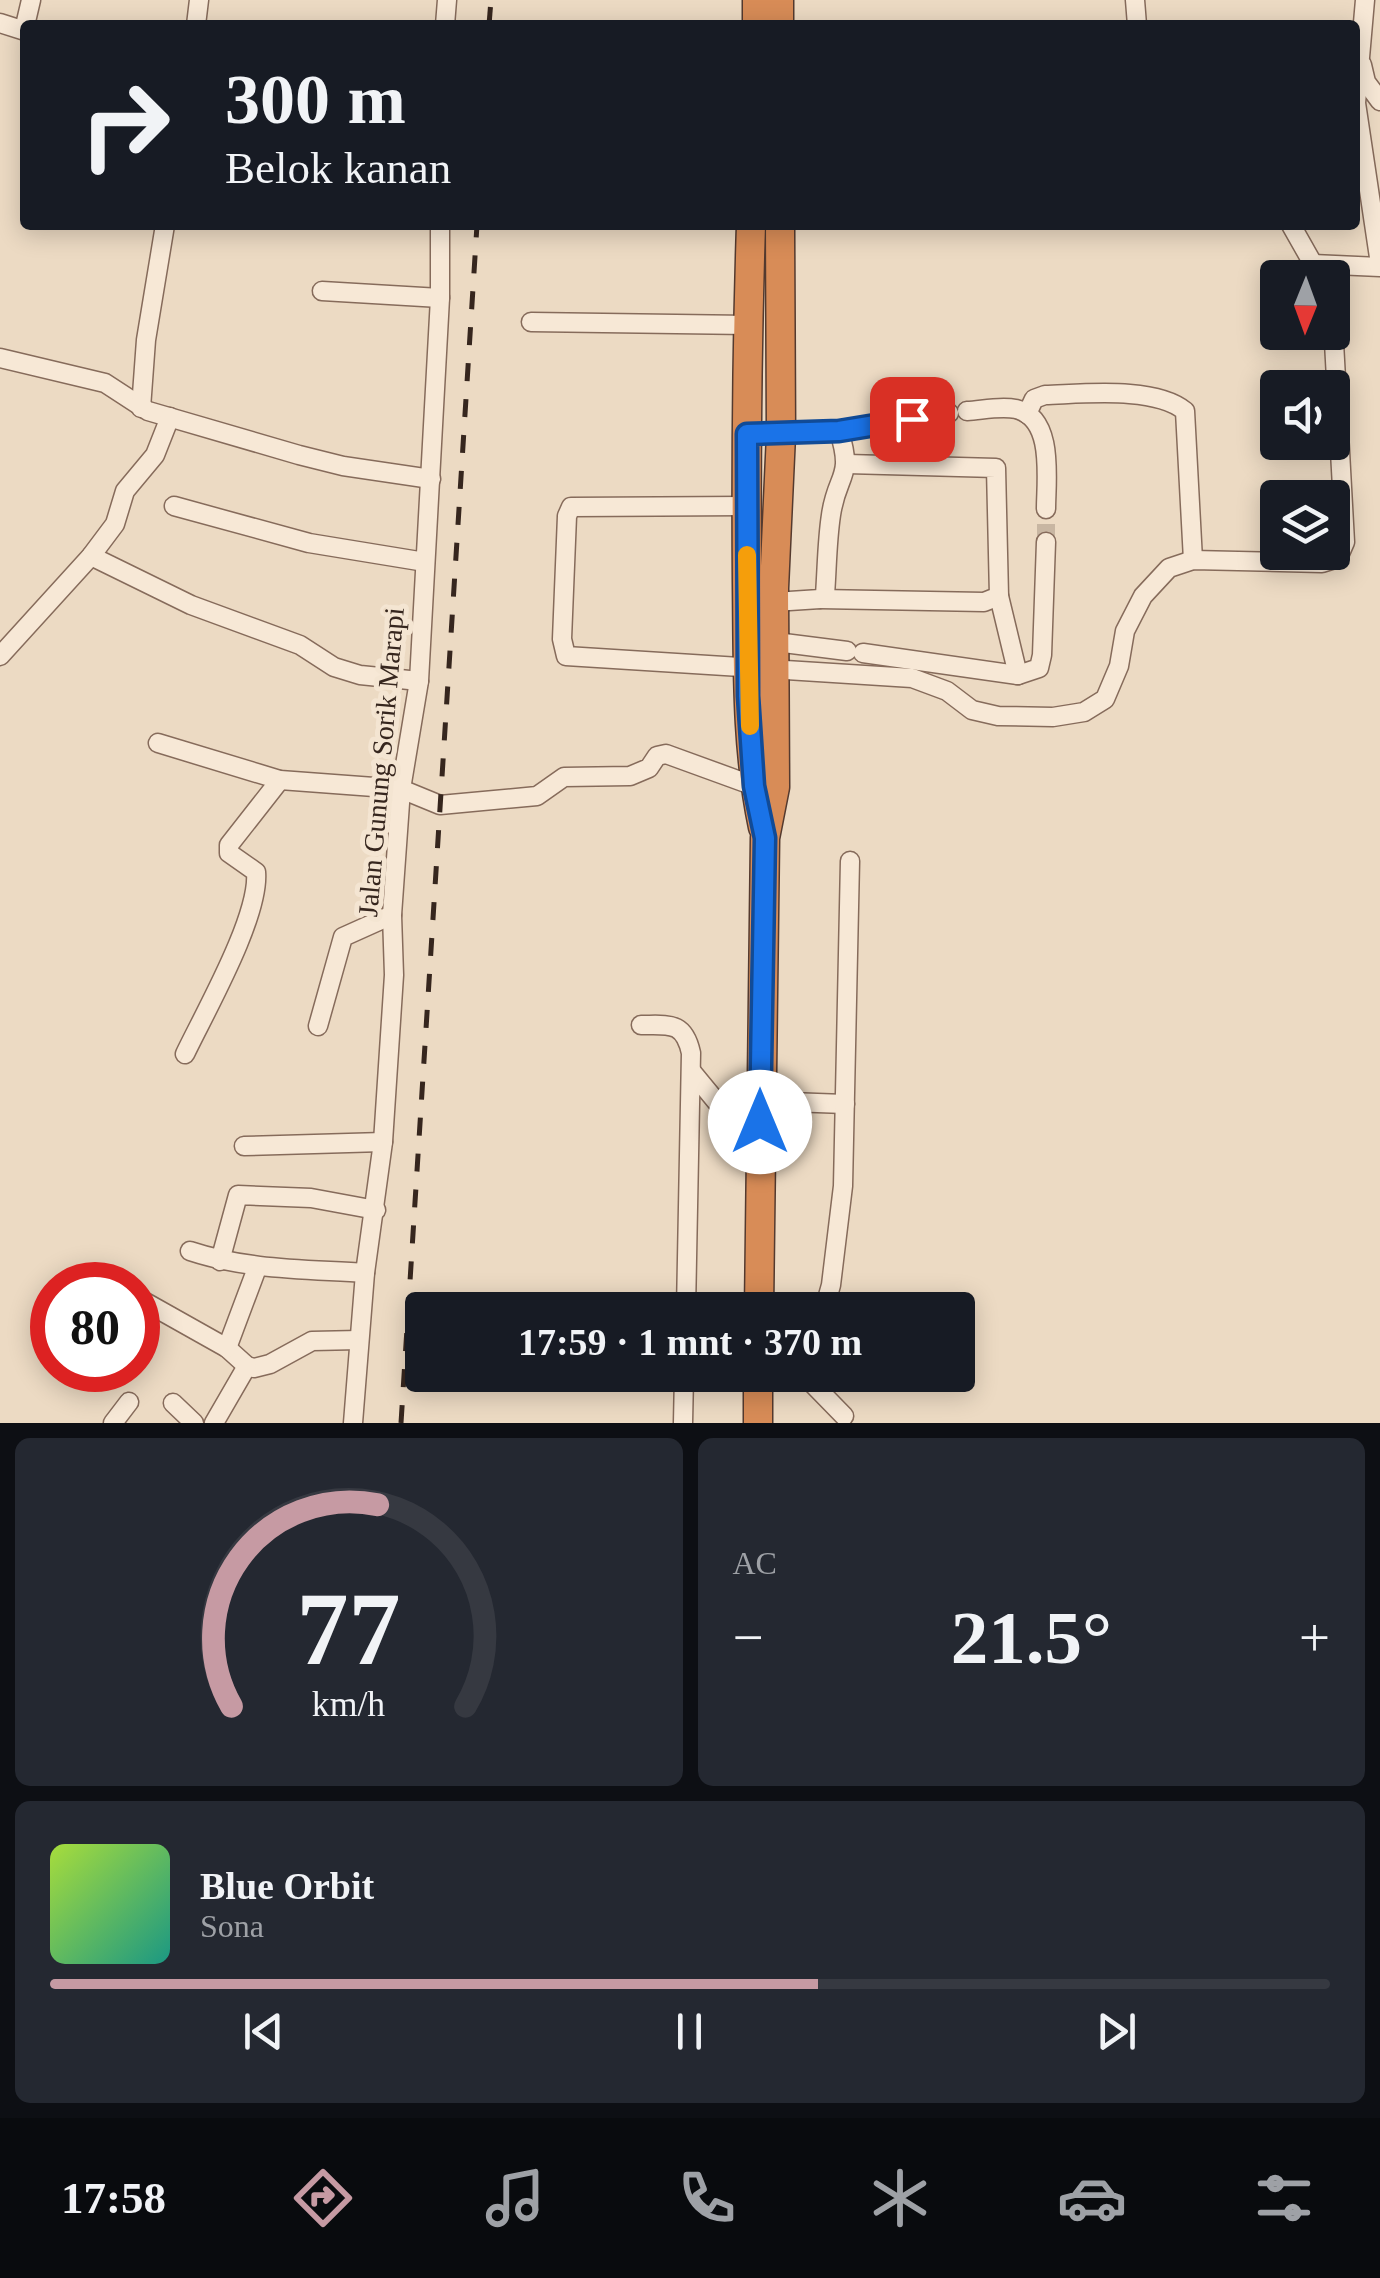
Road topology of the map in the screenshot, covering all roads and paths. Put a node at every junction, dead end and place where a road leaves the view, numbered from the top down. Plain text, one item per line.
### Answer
1 (1365, 0) edge
2 (1360, 30) edge
3 (1360, 59) edge
4 (1380, 102) edge
5 (1360, 130) edge
6 (165, 230) edge
7 (440, 230) edge
8 (751, 230) edge
9 (780, 230) edge
10 (1294, 230) edge
11 (1311, 260) edge
12 (1380, 266) edge
13 (1350, 268) edge
14 (322, 291) dead end
15 (440, 298) junction
16 (531, 322) dead end
17 (748, 326) junction
18 (1334, 350) edge
19 (0, 358) edge
20 (142, 408) junction
21 (1026, 414) junction
22 (170, 417) junction
23 (839, 431) junction
24 (747, 434) junction
25 (781, 434) junction
26 (847, 464) junction
27 (431, 479) junction
28 (174, 506) dead end
29 (746, 506) junction
30 (1046, 510) tunnel mouth
31 (1046, 542) tunnel mouth
32 (91, 556) junction
33 (1193, 560) junction
34 (426, 562) junction
35 (999, 596) junction
36 (820, 599) junction
37 (774, 602) junction
38 (761, 641) junction
39 (0, 656) edge
40 (761, 670) junction
41 (1018, 675) junction
42 (419, 681) junction
43 (158, 743) dead end
44 (280, 780) junction
45 (765, 787) junction
46 (400, 789) junction
47 (850, 861) dead end
48 (392, 915) junction
49 (641, 1025) dead end
50 (318, 1026) dead end
51 (185, 1054) dead end
52 (692, 1072) junction
53 (845, 1104) junction
54 (720, 1106) junction
55 (759, 1112) junction
56 (691, 1136) junction
57 (382, 1142) junction
58 (244, 1146) dead end
59 (376, 1210) junction
60 (190, 1251) dead end
61 (220, 1261) junction
62 (257, 1268) junction
63 (365, 1273) junction
64 (687, 1292) edge
65 (759, 1292) edge
66 (829, 1292) edge
67 (160, 1310) edge
68 (360, 1340) junction
69 (227, 1348) junction
70 (246, 1366) junction
71 (684, 1392) edge
72 (758, 1392) edge
73 (821, 1392) edge
74 (129, 1402) dead end
75 (173, 1403) dead end
76 (844, 1416) dead end
77 (113, 1423) edge
78 (194, 1423) edge
79 (214, 1423) edge
80 (353, 1423) edge
81 (683, 1423) edge
82 (758, 1423) edge

1 - 2 street
3 - 4 street
5 - 12 street
6 - 20 street
7 - 15 street, Jalan Gunung Sorik Marapi
8 - 17 highway
9 - 25 highway
10 - 11 street
12 - 13 street
14 - 15 street
15 - 27 street, Jalan Gunung Sorik Marapi
16 - 17 street
17 - 24 highway
18 - 33 street
19 - 20 street
20 - 22 street
21 - 23 street
21 - 30 street
21 - 33 street
22 - 27 street
22 - 32 street
23 - 25 street
23 - 26 street
24 - 25 street
24 - 29 highway
25 - 37 highway
26 - 35 street
26 - 36 street
27 - 34 street, Jalan Gunung Sorik Marapi
28 - 34 street
29 - 38 highway
29 - 40 street
31 - 41 street
32 - 39 street
32 - 42 street
33 - 40 street
34 - 42 street, Jalan Gunung Sorik Marapi
35 - 36 street
35 - 41 street
36 - 37 street
37 - 38 highway
38 - 40 highway
38 - 41 street
40 - 45 highway
42 - 46 street, Jalan Gunung Sorik Marapi
43 - 44 street
44 - 46 street
44 - 51 street
45 - 46 street
45 - 55 highway
46 - 48 street, Jalan Gunung Sorik Marapi
47 - 53 street
48 - 50 street
48 - 57 street, Jalan Gunung Sorik Marapi
49 - 52 street
52 - 54 street
52 - 56 street
53 - 55 street
53 - 66 street
54 - 55 street
54 - 56 street
55 - 65 highway
56 - 64 street
57 - 58 street
57 - 59 street, Jalan Gunung Sorik Marapi
59 - 61 street
59 - 63 street, Jalan Gunung Sorik Marapi
60 - 61 street
61 - 62 street
62 - 63 street
62 - 69 street
63 - 68 street, Jalan Gunung Sorik Marapi
67 - 69 street
68 - 70 street
68 - 80 street, Jalan Gunung Sorik Marapi
69 - 70 street
70 - 79 street
71 - 81 street
72 - 82 highway
73 - 76 street
74 - 77 street
75 - 78 street

